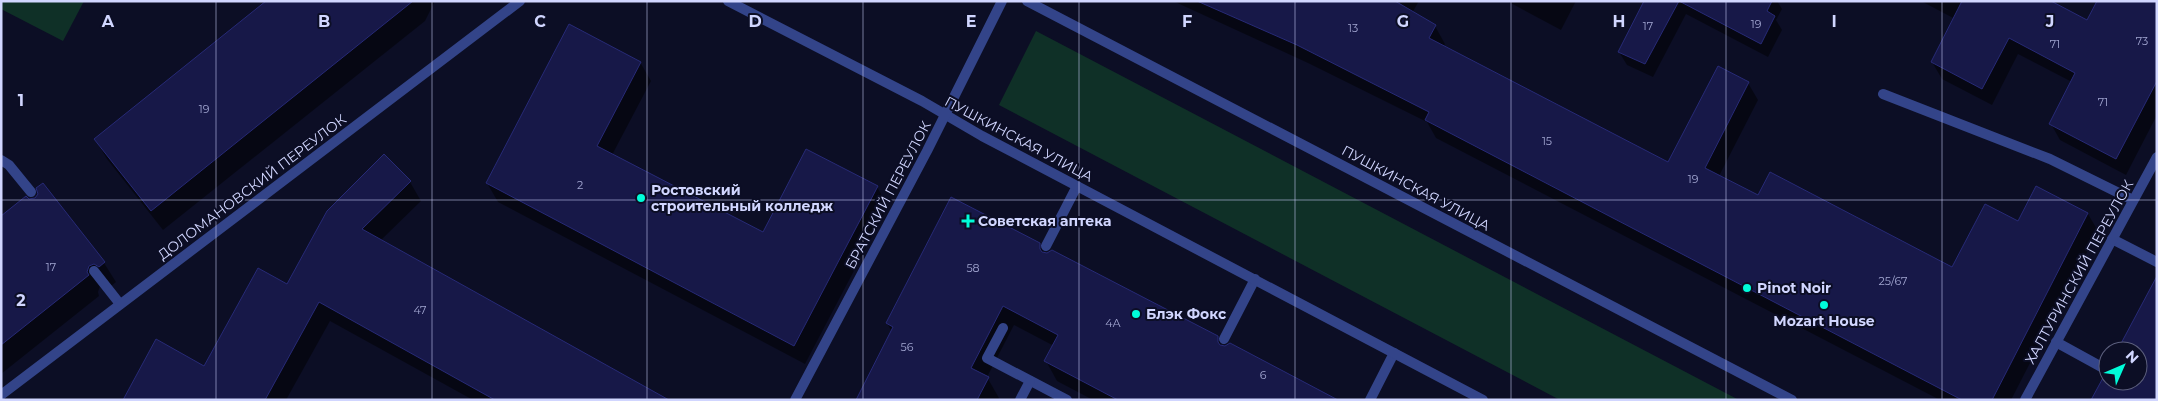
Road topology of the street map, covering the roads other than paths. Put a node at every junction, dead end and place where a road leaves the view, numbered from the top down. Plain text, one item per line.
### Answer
1 (520, 1) edge
2 (728, 1) edge
3 (1002, 1) edge
4 (1027, 1) edge
5 (1883, 94) dead end
6 (945, 115) junction
7 (2157, 157) edge
8 (1, 160) edge
9 (1077, 186) junction
10 (31, 192) dead end
11 (2133, 200) junction
12 (2112, 238) junction
13 (1046, 246) dead end
14 (2157, 262) edge
15 (94, 271) dead end
16 (1255, 279) junction
17 (120, 304) junction
18 (1003, 328) dead end
19 (1224, 339) dead end
20 (2056, 342) junction
21 (1394, 353) junction
22 (2098, 365) edge
23 (1030, 381) junction
24 (1, 394) edge
25 (795, 400) edge
26 (1020, 400) edge
27 (1067, 400) edge
28 (1370, 400) edge
29 (1483, 400) edge
30 (1792, 400) edge
31 (2025, 400) edge

1 - 17 street, ДОЛОМАНОВСКИЙ ПЕРЕУЛОК
2 - 6 street, ПУШКИНСКАЯ УЛИЦА
3 - 6 street, БРАТСКИЙ ПЕРЕУЛОК
4 - 30 street, ПУШКИНСКАЯ УЛИЦА
5 - 11 street
6 - 9 street, ПУШКИНСКАЯ УЛИЦА
6 - 25 street, БРАТСКИЙ ПЕРЕУЛОК
7 - 11 street, ХАЛТУРИНСКИЙ ПЕРЕУЛОК
8 - 10 street
9 - 13 street
9 - 16 street, ПУШКИНСКАЯ УЛИЦА
11 - 12 street, ХАЛТУРИНСКИЙ ПЕРЕУЛОК
12 - 14 street
12 - 20 street, ХАЛТУРИНСКИЙ ПЕРЕУЛОК
15 - 17 street
16 - 19 street
16 - 21 street, ПУШКИНСКАЯ УЛИЦА
17 - 24 street, ДОЛОМАНОВСКИЙ ПЕРЕУЛОК
18 - 23 street
20 - 22 street
20 - 31 street, ХАЛТУРИНСКИЙ ПЕРЕУЛОК
21 - 28 street
21 - 29 street, ПУШКИНСКАЯ УЛИЦА
23 - 26 street
23 - 27 street

